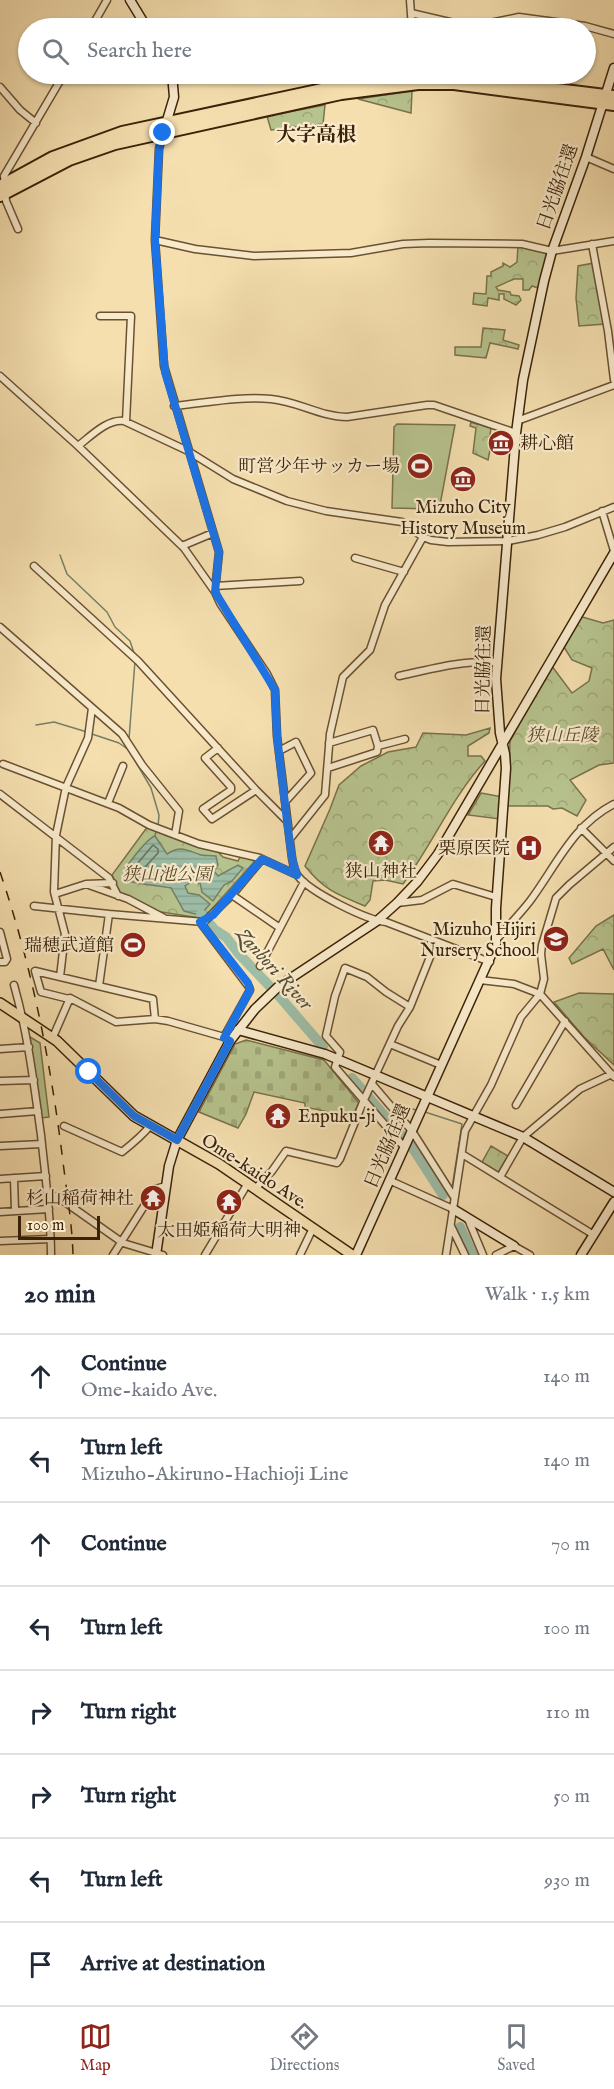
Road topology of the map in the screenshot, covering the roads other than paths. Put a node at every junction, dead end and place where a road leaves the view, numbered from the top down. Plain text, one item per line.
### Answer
1 (107, 0) edge
2 (130, 0) edge
3 (410, 0) edge
4 (411, 13) junction
5 (97, 18) edge
6 (141, 18) edge
7 (411, 18) edge
8 (432, 18) edge
9 (596, 29) edge
10 (614, 34) edge
11 (614, 68) edge
12 (58, 84) edge
13 (173, 84) edge
14 (352, 84) edge
15 (518, 84) edge
16 (0, 87) edge
17 (607, 98) edge
18 (614, 105) edge
19 (36, 123) junction
20 (165, 128) junction
21 (586, 157) junction
22 (614, 170) edge
23 (2, 194) edge
24 (18, 229) dead end
25 (155, 240) junction
26 (614, 241) edge
27 (592, 244) junction
28 (552, 251) junction
29 (100, 316) dead end
30 (0, 376) edge
31 (614, 380) edge
32 (614, 385) edge
33 (174, 406) junction
34 (517, 421) junction
35 (126, 422) junction
36 (516, 433) junction
37 (78, 446) junction
38 (188, 451) junction
39 (614, 507) edge
40 (602, 512) junction
41 (213, 533) junction
42 (423, 537) junction
43 (508, 540) junction
44 (183, 546) junction
45 (614, 552) edge
46 (355, 558) dead end
47 (33, 566) dead end
48 (404, 572) junction
49 (300, 581) dead end
50 (215, 589) junction
51 (0, 627) edge
52 (497, 662) junction
53 (399, 676) dead end
54 (92, 708) junction
55 (405, 739) dead end
56 (329, 743) junction
57 (502, 743) junction
58 (378, 746) junction
59 (218, 748) junction
60 (279, 751) junction
61 (3, 764) dead end
62 (123, 766) dead end
63 (327, 768) junction
64 (66, 787) junction
65 (256, 790) junction
66 (0, 794) edge
67 (285, 802) junction
68 (108, 803) junction
69 (614, 804) edge
70 (287, 821) junction
71 (581, 828) junction
72 (56, 835) junction
73 (175, 835) junction
74 (290, 839) junction
75 (614, 848) edge
76 (606, 853) junction
77 (262, 859) junction
78 (614, 861) edge
79 (297, 875) junction
80 (304, 882) junction
81 (113, 883) junction
82 (87, 884) junction
83 (55, 894) junction
84 (232, 895) junction
85 (118, 896) junction
86 (496, 897) junction
87 (397, 903) junction
88 (34, 906) dead end
89 (60, 908) junction
90 (109, 914) junction
91 (167, 920) junction
92 (377, 921) junction
93 (202, 922) junction
94 (280, 928) junction
95 (0, 932) edge
96 (497, 939) junction
97 (436, 942) junction
98 (0, 962) edge
99 (490, 962) junction
100 (260, 966) dead end
101 (60, 977) junction
102 (480, 980) junction
103 (14, 985) dead end
104 (99, 986) junction
105 (540, 994) junction
106 (69, 999) junction
107 (0, 1003) edge
108 (410, 1007) junction
109 (23, 1018) junction
110 (155, 1019) junction
111 (565, 1021) junction
112 (238, 1030) junction
113 (53, 1037) junction
114 (227, 1039) junction
115 (390, 1044) junction
116 (29, 1047) junction
117 (0, 1049) edge
118 (338, 1059) junction
119 (441, 1065) junction
120 (613, 1075) edge
121 (34, 1080) junction
122 (0, 1081) edge
123 (373, 1082) junction
124 (427, 1097) junction
125 (365, 1099) junction
126 (516, 1105) dead end
127 (38, 1111) junction
128 (0, 1114) edge
129 (475, 1117) junction
130 (64, 1126) dead end
131 (150, 1126) junction
132 (411, 1132) junction
133 (523, 1137) junction
134 (177, 1140) junction
135 (42, 1144) junction
136 (0, 1146) edge
137 (405, 1147) junction
138 (462, 1154) junction
139 (46, 1176) junction
140 (500, 1177) junction
141 (14, 1178) junction
142 (0, 1179) edge
143 (391, 1181) junction
144 (166, 1186) junction
145 (252, 1186) junction
146 (614, 1192) edge
147 (48, 1193) junction
148 (454, 1197) junction
149 (614, 1202) edge
150 (49, 1209) junction
151 (453, 1209) junction
152 (15, 1211) junction
153 (0, 1212) edge
154 (468, 1219) junction
155 (451, 1226) junction
156 (313, 1228) junction
157 (594, 1235) junction
158 (51, 1239) junction
159 (0, 1241) edge
160 (123, 1243) junction
161 (514, 1246) junction
162 (158, 1254) edge
163 (51, 1255) edge
164 (113, 1255) edge
165 (205, 1255) edge
166 (300, 1255) edge
167 (354, 1255) edge
168 (446, 1255) edge
169 (465, 1255) edge
170 (483, 1255) edge
171 (496, 1255) edge
172 (530, 1255) edge
173 (581, 1255) edge

1 - 5 street
2 - 6 street
3 - 4 street
4 - 7 street
4 - 8 street
9 - 10 street
11 - 17 street, 日光脇往還
12 - 19 street
13 - 20 street
14 - 20 highway
15 - 17 highway
16 - 19 street
17 - 18 highway
17 - 21 street, 日光脇往還
19 - 23 street
20 - 23 highway
20 - 25 street
21 - 22 street
21 - 28 street, 日光脇往還
23 - 24 street
25 - 28 street
25 - 33 street
26 - 27 street
27 - 28 street
27 - 31 street
28 - 34 street, 日光脇往還
29 - 35 street
30 - 37 street
32 - 34 street
33 - 36 street
33 - 38 street
34 - 36 street, 日光脇往還
35 - 37 street
35 - 38 street
36 - 43 street, 日光脇往還
37 - 44 street
38 - 41 street
38 - 42 street
39 - 40 street
40 - 43 street
40 - 45 street
41 - 44 street
41 - 50 street
42 - 43 street
42 - 48 street
43 - 52 street, 日光脇往還
44 - 50 street
45 - 57 street
46 - 48 street
47 - 59 street
48 - 56 street
49 - 50 street
50 - 60 street
51 - 54 street
52 - 53 street
52 - 57 street, 日光脇往還
54 - 64 street
54 - 73 street
55 - 58 street
56 - 58 street
56 - 63 street
57 - 86 street, 日光脇往還
57 - 87 street
58 - 63 street
59 - 65 street
59 - 65 street
60 - 67 street
60 - 67 street
61 - 64 street
62 - 68 street
63 - 74 street
64 - 68 street
64 - 72 street
65 - 70 street
66 - 72 street
67 - 70 street
68 - 73 street
69 - 71 street
70 - 74 street
71 - 76 street
71 - 96 street
72 - 81 street
72 - 83 street
73 - 77 street
74 - 79 street
75 - 76 street
76 - 78 street
76 - 105 street
77 - 79 street
77 - 84 street
79 - 80 street
80 - 92 street
80 - 94 street
81 - 82 street
81 - 85 street
82 - 83 street
82 - 85 street
83 - 89 street
84 - 93 street
84 - 94 street
85 - 91 street
86 - 87 street
86 - 96 street, 日光脇往還
87 - 92 street
88 - 89 street
89 - 90 street
89 - 101 street
90 - 91 street
90 - 104 street
91 - 93 street
92 - 97 street
92 - 112 street
93 - 114 street
94 - 100 street
95 - 98 street
96 - 99 street, 日光脇往還
97 - 99 street
97 - 108 street
99 - 102 street, 日光脇往還
101 - 104 street
101 - 106 street
102 - 105 street
102 - 119 street, 日光脇往還
103 - 109 street
104 - 110 street
105 - 111 street
105 - 129 street
106 - 110 street
106 - 113 street
107 - 109 main road, Ome-kaido Ave.
108 - 115 street
108 - 118 street
109 - 113 main road, Ome-kaido Ave.
109 - 116 street
110 - 114 street
111 - 120 street
111 - 126 street
112 - 114 street
112 - 118 street
113 - 131 main road, Ome-kaido Ave.
114 - 134 street
115 - 119 street
115 - 123 street
116 - 117 street
116 - 121 street
118 - 123 street
118 - 125 street
119 - 124 street, 日光脇往還
120 - 133 street
121 - 122 street
121 - 127 street
123 - 124 street
123 - 125 street
123 - 132 street
124 - 129 street
124 - 132 street, 日光脇往還
125 - 137 street
125 - 145 street
127 - 128 street
127 - 135 street
129 - 133 street
129 - 138 street
130 - 131 street
131 - 134 main road, Ome-kaido Ave.
132 - 137 street, 日光脇往還
132 - 148 street
133 - 140 street
133 - 146 street
134 - 144 street
134 - 145 main road, Ome-kaido Ave.
135 - 136 street
135 - 139 street
137 - 143 street, 日光脇往還
138 - 140 street
138 - 148 street
139 - 141 street
139 - 147 street
140 - 157 street
141 - 142 street
141 - 152 street
143 - 151 street
143 - 167 street, 日光脇往還
144 - 160 street
144 - 162 street
145 - 156 main road, Ome-kaido Ave.
145 - 165 street
147 - 150 street
147 - 160 street
148 - 151 street
149 - 157 street
150 - 152 street
150 - 158 street
151 - 154 street
151 - 155 street
152 - 153 street
154 - 161 street
154 - 170 street
155 - 168 street
155 - 169 street
156 - 166 street
156 - 167 main road, Ome-kaido Ave.
157 - 173 street
158 - 159 street
158 - 163 street
160 - 162 street
160 - 164 street
161 - 171 street
161 - 172 street

